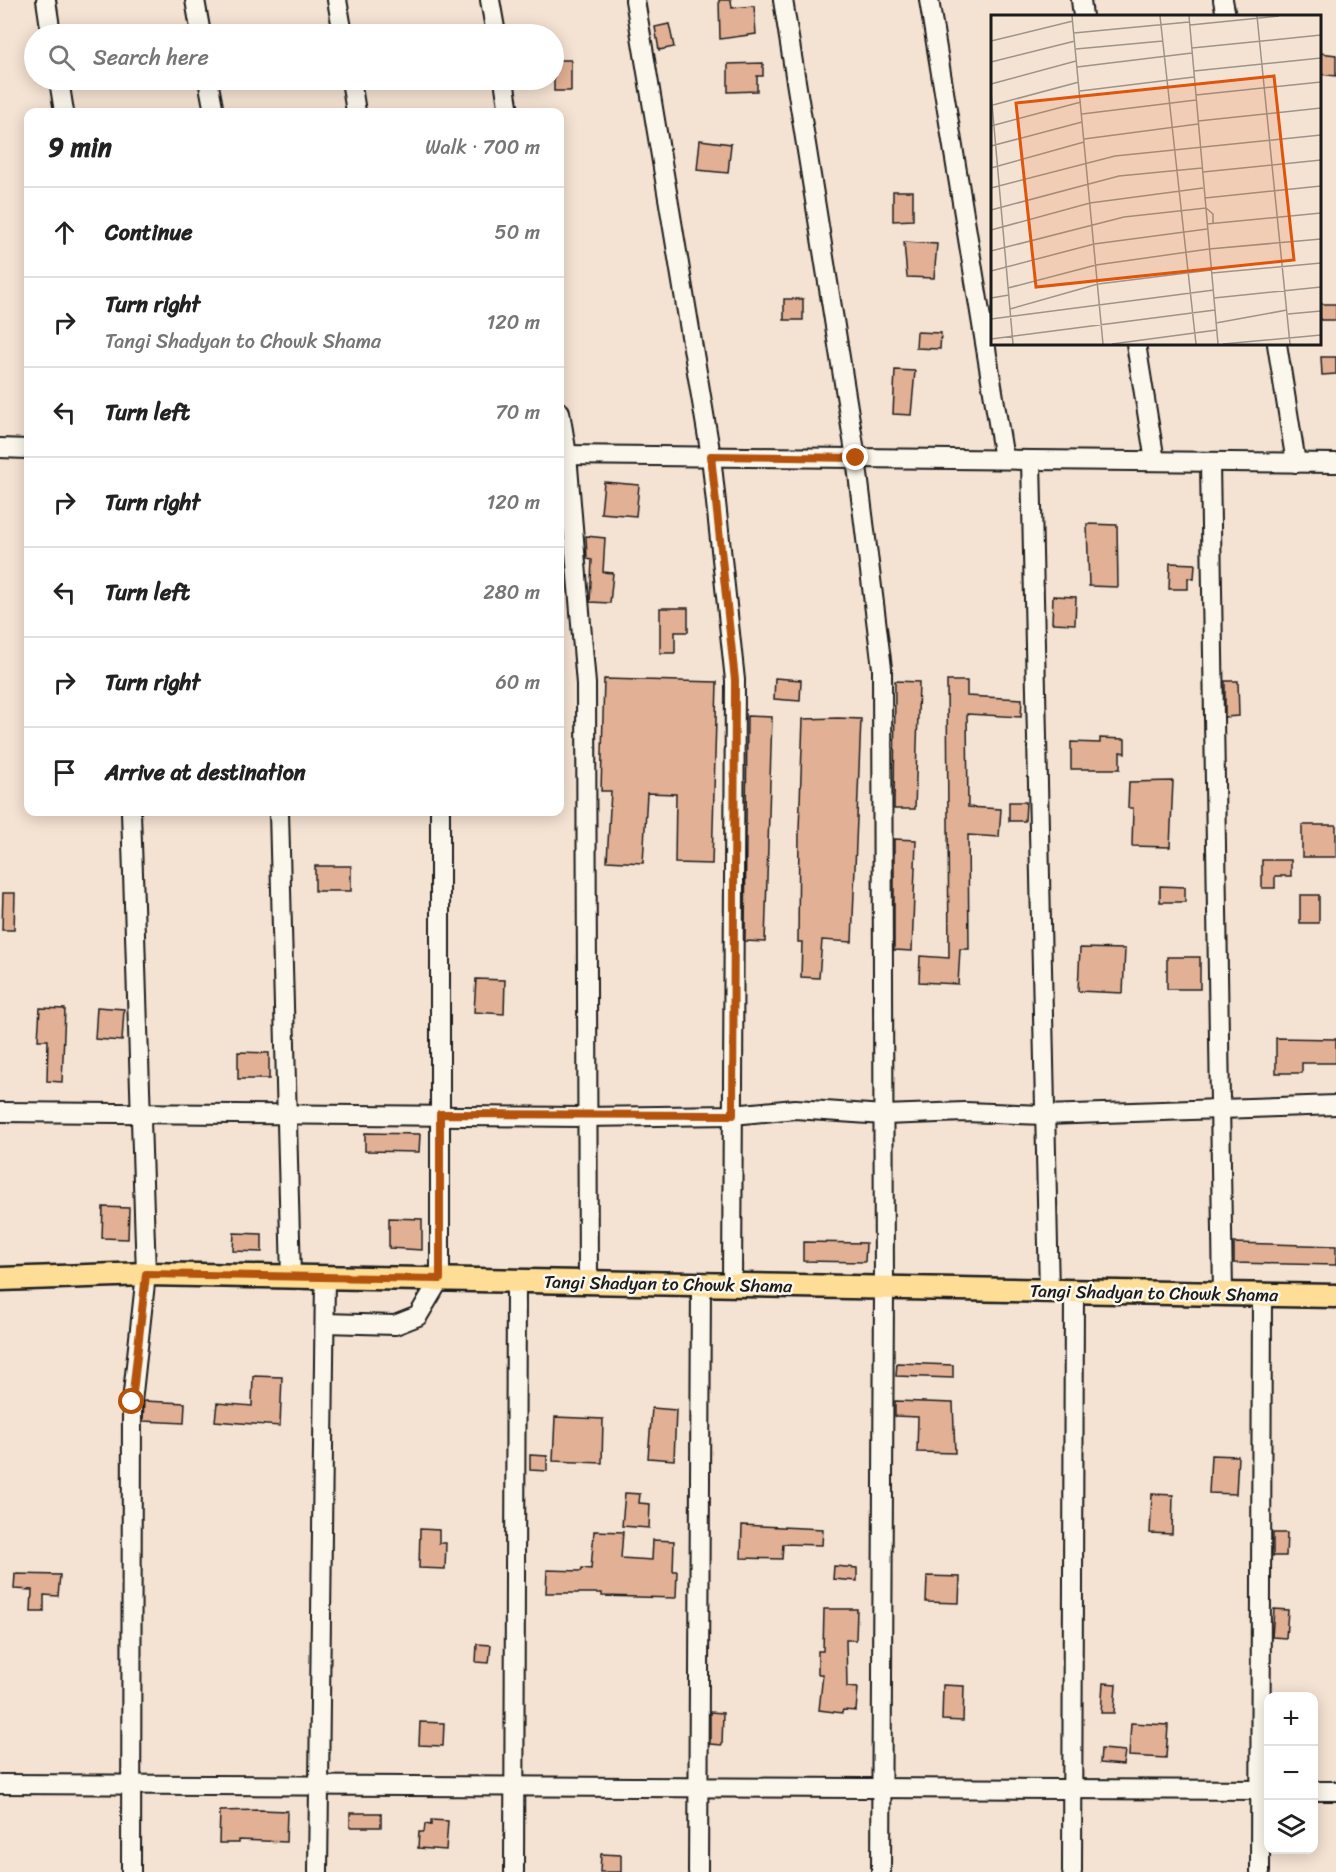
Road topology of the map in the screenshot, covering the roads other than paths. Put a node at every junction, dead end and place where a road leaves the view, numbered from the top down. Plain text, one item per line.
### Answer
1 (46, 0) edge
2 (195, 0) edge
3 (337, 0) edge
4 (490, 0) edge
5 (635, 0) edge
6 (783, 0) edge
7 (929, 0) edge
8 (1081, 0) edge
9 (1223, 0) edge
10 (1083, 15) edge
11 (1226, 15) edge
12 (50, 24) edge
13 (199, 24) edge
14 (341, 24) edge
15 (494, 24) edge
16 (61, 90) edge
17 (210, 90) edge
18 (353, 90) edge
19 (506, 90) edge
20 (63, 108) edge
21 (213, 108) edge
22 (355, 108) edge
23 (508, 108) edge
24 (1136, 345) edge
25 (1277, 345) edge
26 (0, 448) edge
27 (24, 449) edge
28 (564, 455) edge
29 (711, 456) junction
30 (856, 458) junction
31 (1004, 459) junction
32 (1031, 460) junction
33 (1155, 461) junction
34 (1210, 462) junction
35 (1296, 463) junction
36 (1336, 463) edge
37 (564, 465) edge
38 (130, 816) edge
39 (279, 816) edge
40 (440, 816) edge
41 (1336, 1105) edge
42 (1222, 1110) junction
43 (0, 1112) edge
44 (141, 1113) junction
45 (287, 1113) junction
46 (440, 1114) junction
47 (733, 1115) junction
48 (884, 1115) junction
49 (1045, 1115) junction
50 (587, 1116) junction
51 (146, 1274) junction
52 (291, 1277) junction
53 (325, 1277) junction
54 (0, 1279) edge
55 (440, 1279) junction
56 (516, 1281) junction
57 (588, 1283) junction
58 (701, 1285) junction
59 (732, 1286) junction
60 (884, 1289) junction
61 (1049, 1292) junction
62 (1074, 1292) junction
63 (1223, 1294) junction
64 (1262, 1295) junction
65 (1336, 1296) edge
66 (325, 1323) junction
67 (131, 1783) junction
68 (0, 1784) edge
69 (318, 1784) junction
70 (514, 1785) junction
71 (699, 1786) junction
72 (881, 1788) junction
73 (1072, 1789) junction
74 (1264, 1790) edge
75 (1318, 1791) edge
76 (1336, 1791) edge
77 (131, 1872) edge
78 (318, 1872) edge
79 (514, 1872) edge
80 (698, 1872) edge
81 (881, 1872) edge
82 (1072, 1872) edge
83 (1260, 1872) edge

1 - 12 street
2 - 13 street
3 - 14 street
4 - 15 street
5 - 29 street
6 - 30 street
7 - 31 street
8 - 10 street
9 - 11 street
16 - 20 street
17 - 21 street
18 - 22 street
19 - 23 street
24 - 33 street
25 - 35 street
26 - 27 street
28 - 29 street
29 - 30 street
29 - 47 street
30 - 31 street
30 - 48 street
31 - 32 street
32 - 33 street
32 - 49 street
33 - 34 street
34 - 35 street
34 - 42 street
35 - 36 street
37 - 50 street
38 - 44 street
39 - 45 street
40 - 46 street
41 - 42 street
42 - 49 street
42 - 63 street
43 - 44 street
44 - 45 street
44 - 51 street
45 - 46 street
45 - 52 street
46 - 50 street
46 - 55 street
47 - 48 street
47 - 50 street
47 - 59 street
48 - 49 street
48 - 60 street
49 - 61 street
50 - 57 street
51 - 52 main road, Tangi Shadyan to Chowk Shama
51 - 54 main road, Tangi Shadyan to Chowk Shama
51 - 67 street
52 - 53 main road, Tangi Shadyan to Chowk Shama
53 - 55 main road, Tangi Shadyan to Chowk Shama
53 - 66 street
55 - 56 main road, Tangi Shadyan to Chowk Shama
55 - 66 street
56 - 57 main road, Tangi Shadyan to Chowk Shama
56 - 70 street
57 - 58 main road, Tangi Shadyan to Chowk Shama
58 - 59 main road, Tangi Shadyan to Chowk Shama
58 - 71 street
59 - 60 main road, Tangi Shadyan to Chowk Shama
60 - 61 main road, Tangi Shadyan to Chowk Shama
60 - 72 street
61 - 62 main road, Tangi Shadyan to Chowk Shama
62 - 63 main road, Tangi Shadyan to Chowk Shama
62 - 73 street
63 - 64 main road, Tangi Shadyan to Chowk Shama
64 - 65 main road, Tangi Shadyan to Chowk Shama
64 - 74 street
66 - 69 street
67 - 68 street
67 - 69 street
67 - 77 street
69 - 70 street
69 - 78 street
70 - 71 street
70 - 79 street
71 - 72 street
71 - 80 street
72 - 73 street
72 - 81 street
73 - 74 street
73 - 82 street
74 - 83 street
75 - 76 street

